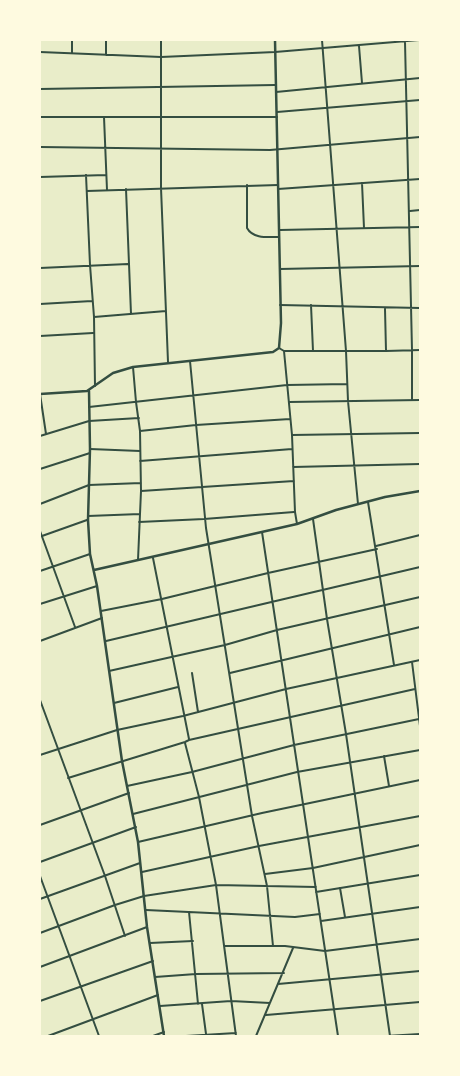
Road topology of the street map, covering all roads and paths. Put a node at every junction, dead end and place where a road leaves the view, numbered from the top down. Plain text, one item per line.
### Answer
1 (72, 40) edge
2 (106, 40) edge
3 (161, 40) edge
4 (275, 40) edge
5 (322, 40) edge
6 (418, 40) edge
7 (405, 41) edge
8 (359, 46) junction
9 (322, 48) junction
10 (40, 52) edge
11 (275, 52) junction
12 (72, 53) junction
13 (106, 54) junction
14 (161, 57) junction
15 (420, 78) edge
16 (407, 79) junction
17 (362, 84) junction
18 (276, 85) junction
19 (325, 87) junction
20 (161, 88) junction
21 (40, 89) edge
22 (276, 92) junction
23 (420, 100) edge
24 (407, 101) junction
25 (326, 107) junction
26 (277, 112) junction
27 (104, 116) junction
28 (40, 117) edge
29 (277, 117) junction
30 (160, 118) junction
31 (420, 137) edge
32 (408, 138) junction
33 (329, 145) junction
34 (40, 147) edge
35 (106, 148) junction
36 (160, 148) junction
37 (278, 150) junction
38 (86, 175) junction
39 (106, 175) junction
40 (40, 177) edge
41 (420, 179) edge
42 (409, 180) junction
43 (362, 183) junction
44 (247, 185) junction
45 (278, 185) junction
46 (332, 185) junction
47 (161, 188) junction
48 (126, 189) junction
49 (278, 189) junction
50 (106, 190) junction
51 (87, 191) junction
52 (420, 210) edge
53 (410, 211) junction
54 (410, 227) junction
55 (420, 227) edge
56 (364, 228) junction
57 (336, 229) junction
58 (279, 230) junction
59 (279, 237) junction
60 (128, 264) junction
61 (90, 266) junction
62 (338, 266) junction
63 (410, 266) junction
64 (420, 266) edge
65 (40, 268) edge
66 (280, 269) junction
67 (92, 301) junction
68 (40, 304) edge
69 (280, 305) junction
70 (311, 305) junction
71 (342, 305) junction
72 (385, 308) junction
73 (411, 308) junction
74 (420, 308) edge
75 (166, 312) junction
76 (131, 314) junction
77 (94, 317) junction
78 (93, 334) junction
79 (40, 336) edge
80 (279, 348) junction
81 (412, 350) junction
82 (420, 350) edge
83 (284, 351) junction
84 (313, 351) junction
85 (346, 351) junction
86 (386, 351) junction
87 (190, 361) junction
88 (168, 362) junction
89 (133, 367) junction
90 (347, 384) junction
91 (287, 385) junction
92 (95, 386) junction
93 (88, 390) junction
94 (40, 394) edge
95 (193, 395) junction
96 (412, 400) junction
97 (420, 400) edge
98 (136, 402) junction
99 (289, 402) junction
100 (348, 402) junction
101 (89, 407) junction
102 (41, 413) edge
103 (139, 418) junction
104 (291, 419) junction
105 (89, 421) junction
106 (196, 425) junction
107 (140, 432) junction
108 (420, 433) edge
109 (46, 434) junction
110 (350, 434) junction
111 (292, 435) junction
112 (40, 436) edge
113 (292, 448) junction
114 (90, 451) junction
115 (140, 451) junction
116 (200, 456) junction
117 (140, 461) junction
118 (420, 464) edge
119 (355, 466) junction
120 (293, 467) junction
121 (40, 469) edge
122 (294, 481) junction
123 (140, 483) junction
124 (88, 485) junction
125 (201, 488) junction
126 (141, 491) junction
127 (420, 491) edge
128 (368, 502) junction
129 (40, 504) edge
130 (358, 505) junction
131 (295, 512) junction
132 (140, 514) junction
133 (88, 516) junction
134 (313, 518) junction
135 (204, 519) junction
136 (88, 520) junction
137 (139, 522) junction
138 (297, 524) junction
139 (40, 531) edge
140 (262, 532) junction
141 (420, 535) edge
142 (42, 536) junction
143 (209, 544) junction
144 (376, 546) junction
145 (376, 549) junction
146 (90, 554) junction
147 (153, 558) junction
148 (138, 560) junction
149 (320, 562) junction
150 (53, 567) junction
151 (420, 567) edge
152 (94, 570) junction
153 (40, 571) edge
154 (268, 573) junction
155 (381, 576) junction
156 (215, 585) junction
157 (97, 586) junction
158 (323, 589) junction
159 (64, 596) junction
160 (420, 596) edge
161 (162, 599) junction
162 (272, 601) junction
163 (40, 604) edge
164 (386, 605) junction
165 (101, 611) junction
166 (220, 614) junction
167 (102, 618) junction
168 (327, 619) junction
169 (420, 626) edge
170 (75, 627) junction
171 (167, 627) junction
172 (277, 630) junction
173 (390, 634) junction
174 (40, 641) edge
175 (104, 642) junction
176 (225, 645) junction
177 (332, 648) junction
178 (172, 656) junction
179 (281, 660) junction
180 (420, 660) edge
181 (412, 662) junction
182 (394, 665) junction
183 (109, 671) junction
184 (192, 673) dead end
185 (230, 673) junction
186 (338, 677) junction
187 (178, 687) junction
188 (286, 689) junction
189 (415, 689) junction
190 (40, 700) edge
191 (113, 703) junction
192 (233, 703) junction
193 (342, 706) junction
194 (198, 712) junction
195 (183, 716) junction
196 (289, 716) junction
197 (419, 719) edge
198 (420, 726) edge
199 (238, 728) junction
200 (117, 730) junction
201 (346, 734) junction
202 (189, 740) junction
203 (185, 742) junction
204 (294, 745) junction
205 (58, 749) junction
206 (420, 750) edge
207 (40, 755) edge
208 (384, 756) junction
209 (243, 758) junction
210 (122, 761) junction
211 (350, 764) junction
212 (192, 772) junction
213 (297, 772) junction
214 (68, 778) junction
215 (420, 780) edge
216 (247, 784) junction
217 (128, 786) junction
218 (389, 786) junction
219 (129, 793) junction
220 (355, 793) junction
221 (199, 797) junction
222 (302, 804) junction
223 (81, 810) junction
224 (133, 814) junction
225 (252, 816) junction
226 (420, 816) edge
227 (40, 825) edge
228 (136, 827) junction
229 (204, 827) junction
230 (360, 827) junction
231 (309, 838) junction
232 (138, 842) junction
233 (93, 843) junction
234 (420, 845) edge
235 (259, 846) junction
236 (210, 856) junction
237 (364, 856) junction
238 (40, 862) edge
239 (140, 863) junction
240 (313, 868) junction
241 (142, 872) junction
242 (265, 874) junction
243 (40, 876) edge
244 (105, 876) junction
245 (420, 876) edge
246 (368, 883) junction
247 (216, 885) junction
248 (268, 886) junction
249 (316, 887) junction
250 (340, 888) junction
251 (316, 892) junction
252 (47, 896) junction
253 (144, 896) junction
254 (40, 899) edge
255 (115, 905) junction
256 (420, 907) edge
257 (146, 910) junction
258 (190, 912) junction
259 (220, 913) junction
260 (372, 913) junction
261 (320, 914) junction
262 (271, 915) junction
263 (345, 917) junction
264 (321, 921) junction
265 (60, 926) junction
266 (147, 927) junction
267 (40, 933) edge
268 (125, 936) junction
269 (420, 939) edge
270 (193, 941) junction
271 (150, 943) junction
272 (377, 944) junction
273 (224, 946) junction
274 (273, 946) junction
275 (293, 947) junction
276 (325, 951) junction
277 (70, 955) junction
278 (152, 961) junction
279 (40, 967) edge
280 (420, 971) edge
281 (228, 973) junction
282 (284, 973) junction
283 (196, 974) junction
284 (381, 975) junction
285 (155, 977) junction
286 (330, 980) junction
287 (278, 984) junction
288 (82, 987) junction
289 (158, 995) junction
290 (40, 1001) edge
291 (231, 1001) junction
292 (420, 1002) edge
293 (270, 1003) junction
294 (198, 1004) junction
295 (202, 1004) junction
296 (386, 1005) junction
297 (160, 1006) junction
298 (335, 1010) junction
299 (266, 1015) junction
300 (93, 1019) junction
301 (164, 1032) junction
302 (236, 1034) edge
303 (420, 1034) edge
304 (206, 1035) edge
305 (48, 1036) edge
306 (99, 1036) edge
307 (153, 1036) edge
308 (164, 1036) edge
309 (186, 1036) edge
310 (256, 1036) edge
311 (338, 1036) edge
312 (386, 1036) edge
313 (390, 1036) edge

1 - 12 street
2 - 13 street
3 - 14 street
4 - 11 street
5 - 9 street
6 - 7 street
7 - 8 street
7 - 16 street
8 - 9 street
8 - 17 street
9 - 11 street
9 - 19 street
10 - 12 street
11 - 14 street
11 - 18 street
12 - 13 street
13 - 14 street
14 - 20 street
15 - 16 street
16 - 17 street
16 - 24 street
17 - 19 street
18 - 20 street
18 - 22 street
19 - 22 street
19 - 25 street
20 - 21 street
20 - 30 street
22 - 26 street
23 - 24 street
24 - 25 street
24 - 32 street
25 - 26 street
25 - 33 street
26 - 29 street
27 - 28 street
27 - 30 street
27 - 35 street
29 - 30 street
29 - 37 street
30 - 36 street
31 - 32 street
32 - 33 street
32 - 42 street
33 - 37 street
33 - 46 street
34 - 35 street
35 - 36 street
35 - 39 street
36 - 37 street
36 - 47 street
37 - 45 street
38 - 39 street
38 - 40 street
38 - 51 street
39 - 50 street
41 - 42 street
42 - 43 street
42 - 53 street
43 - 46 street
43 - 56 street
44 - 45 street
44 - 47 street
44 - 59 street
45 - 49 street
46 - 49 street
46 - 57 street
47 - 48 street
47 - 75 street
48 - 50 street
48 - 60 street
49 - 58 street
50 - 51 street
51 - 61 street
52 - 53 street
53 - 54 street
54 - 55 street
54 - 56 street
54 - 63 street
56 - 57 street
57 - 58 street
57 - 62 street
58 - 59 street
59 - 66 street
60 - 61 street
60 - 76 street
61 - 65 street
61 - 67 street
62 - 63 street
62 - 66 street
62 - 71 street
63 - 64 street
63 - 73 street
66 - 69 street
67 - 68 street
67 - 77 street
69 - 70 street
69 - 80 street
70 - 71 street
70 - 84 street
71 - 72 street
71 - 85 street
72 - 73 street
72 - 86 street
73 - 74 street
73 - 81 street
75 - 76 street
75 - 88 street
76 - 77 street
77 - 78 street
78 - 79 street
78 - 92 street
80 - 83 street
80 - 87 street
81 - 82 street
81 - 86 street
81 - 96 street
83 - 84 street
83 - 91 street
84 - 85 street
85 - 86 street
85 - 90 street
87 - 88 street
87 - 95 street
88 - 89 street
89 - 92 street
89 - 98 street
90 - 91 street
90 - 100 street
91 - 95 street
91 - 99 street
92 - 93 street
93 - 94 street
93 - 101 street
94 - 102 street
95 - 98 street
95 - 106 street
96 - 97 street
96 - 100 street
98 - 101 street
98 - 103 street
99 - 100 street
99 - 104 street
100 - 110 street
101 - 105 street
102 - 109 street
103 - 105 street
103 - 107 street
104 - 106 street
104 - 111 street
105 - 109 street
105 - 114 street
106 - 107 street
106 - 116 street
107 - 115 street
108 - 110 street
109 - 112 street
110 - 111 street
110 - 119 street
111 - 113 street
113 - 116 street
113 - 120 street
114 - 115 street
114 - 121 street
114 - 124 street
115 - 117 street
116 - 117 street
116 - 125 street
117 - 123 street
118 - 119 street
119 - 120 street
119 - 130 street
120 - 122 street
122 - 125 street
122 - 131 street
123 - 124 street
123 - 126 street
124 - 129 street
124 - 133 street
125 - 126 street
125 - 135 street
126 - 132 street
127 - 128 street
128 - 130 street
128 - 144 street
130 - 134 street
131 - 135 street
131 - 138 street
132 - 133 street
132 - 137 street
133 - 136 street
134 - 138 street
134 - 149 street
135 - 137 street
135 - 143 street
136 - 142 street
136 - 146 street
137 - 148 street
138 - 140 street
139 - 142 street
140 - 143 street
140 - 154 street
141 - 144 street
142 - 150 street
143 - 147 street
143 - 156 street
144 - 145 street
145 - 149 street
145 - 155 street
146 - 150 street
146 - 152 street
147 - 148 street
147 - 161 street
148 - 152 street
149 - 154 street
149 - 158 street
150 - 153 street
150 - 159 street
151 - 155 street
152 - 157 street
154 - 156 street
154 - 162 street
155 - 158 street
155 - 164 street
156 - 161 street
156 - 166 street
157 - 159 street
157 - 165 street
158 - 162 street
158 - 168 street
159 - 163 street
159 - 170 street
160 - 164 street
161 - 165 street
161 - 171 street
162 - 166 street
162 - 172 street
164 - 168 street
164 - 173 street
165 - 167 street
166 - 171 street
166 - 176 street
167 - 170 street
167 - 175 street
168 - 172 street
168 - 177 street
169 - 173 street
170 - 174 street
171 - 175 street
171 - 178 street
172 - 176 street
172 - 179 street
173 - 177 street
173 - 182 street
175 - 183 street
176 - 178 street
176 - 185 street
177 - 179 street
177 - 186 street
178 - 183 street
178 - 187 street
179 - 185 street
179 - 188 street
180 - 181 street
181 - 182 street
181 - 189 street
182 - 186 street
183 - 191 street
184 - 194 street
185 - 192 street
186 - 188 street
186 - 193 street
187 - 191 street
187 - 195 street
188 - 192 street
188 - 196 street
189 - 193 street
189 - 197 street
190 - 205 street
191 - 200 street
192 - 194 street
192 - 199 street
193 - 196 street
193 - 201 street
194 - 195 street
195 - 200 street
195 - 202 street
196 - 199 street
196 - 204 street
197 - 198 street
197 - 201 street
199 - 202 street
199 - 209 street
200 - 205 street
200 - 210 street
201 - 204 street
201 - 211 street
202 - 203 street
203 - 210 street
203 - 212 street
204 - 209 street
204 - 213 street
205 - 207 street
205 - 214 street
206 - 208 street
208 - 211 street
208 - 218 street
209 - 212 street
209 - 216 street
210 - 214 street
210 - 217 street
211 - 213 street
211 - 220 street
212 - 217 street
212 - 221 street
213 - 216 street
213 - 222 street
214 - 223 street
215 - 218 street
216 - 221 street
216 - 225 street
217 - 219 street
218 - 220 street
219 - 223 street
219 - 224 street
220 - 222 street
220 - 230 street
221 - 224 street
221 - 229 street
222 - 225 street
222 - 231 street
223 - 227 street
223 - 233 street
224 - 228 street
225 - 229 street
225 - 235 street
226 - 230 street
228 - 232 street
228 - 233 street
229 - 232 street
229 - 236 street
230 - 231 street
230 - 237 street
231 - 235 street
231 - 240 street
232 - 239 street
233 - 238 street
233 - 244 street
234 - 237 street
235 - 236 street
235 - 242 street
236 - 241 street
236 - 247 street
237 - 240 street
237 - 246 street
239 - 241 street
239 - 244 street
240 - 242 street
240 - 249 street
241 - 253 street
242 - 248 street
243 - 252 street
244 - 252 street
244 - 255 street
245 - 246 street
246 - 250 street
246 - 260 street
247 - 248 street
247 - 253 street
247 - 259 street
248 - 249 street
248 - 262 street
249 - 251 street
250 - 251 street
250 - 263 street
251 - 261 street
252 - 254 street
252 - 265 street
253 - 255 street
253 - 257 street
255 - 265 street
255 - 268 street
256 - 260 street
257 - 258 street
257 - 266 street
258 - 259 street
258 - 270 street
259 - 262 street
259 - 273 street
260 - 263 street
260 - 272 street
261 - 262 street
261 - 264 street
262 - 274 street
263 - 264 street
264 - 276 street
265 - 267 street
265 - 277 street
266 - 268 street
266 - 271 street
268 - 277 street
269 - 272 street
270 - 271 street
270 - 283 street
271 - 278 street
272 - 276 street
272 - 284 street
273 - 274 street
273 - 281 street
274 - 275 street
275 - 276 street
275 - 282 street
276 - 286 street
277 - 279 street
277 - 288 street
278 - 285 street
278 - 288 street
280 - 284 street
281 - 282 street
281 - 283 street
281 - 291 street
282 - 287 street
283 - 285 street
283 - 294 street
284 - 286 street
284 - 296 street
285 - 289 street
286 - 287 street
286 - 298 street
287 - 293 street
288 - 290 street
288 - 300 street
289 - 297 street
289 - 300 street
291 - 293 street
291 - 295 street
291 - 302 street
292 - 296 street
293 - 299 street
294 - 295 street
294 - 297 street
295 - 304 street
296 - 298 street
296 - 313 street
297 - 301 street
298 - 299 street
298 - 311 street
299 - 310 street
300 - 305 street
300 - 306 street
301 - 307 street
301 - 308 street
302 - 304 street
303 - 313 street
304 - 309 street
312 - 313 street

